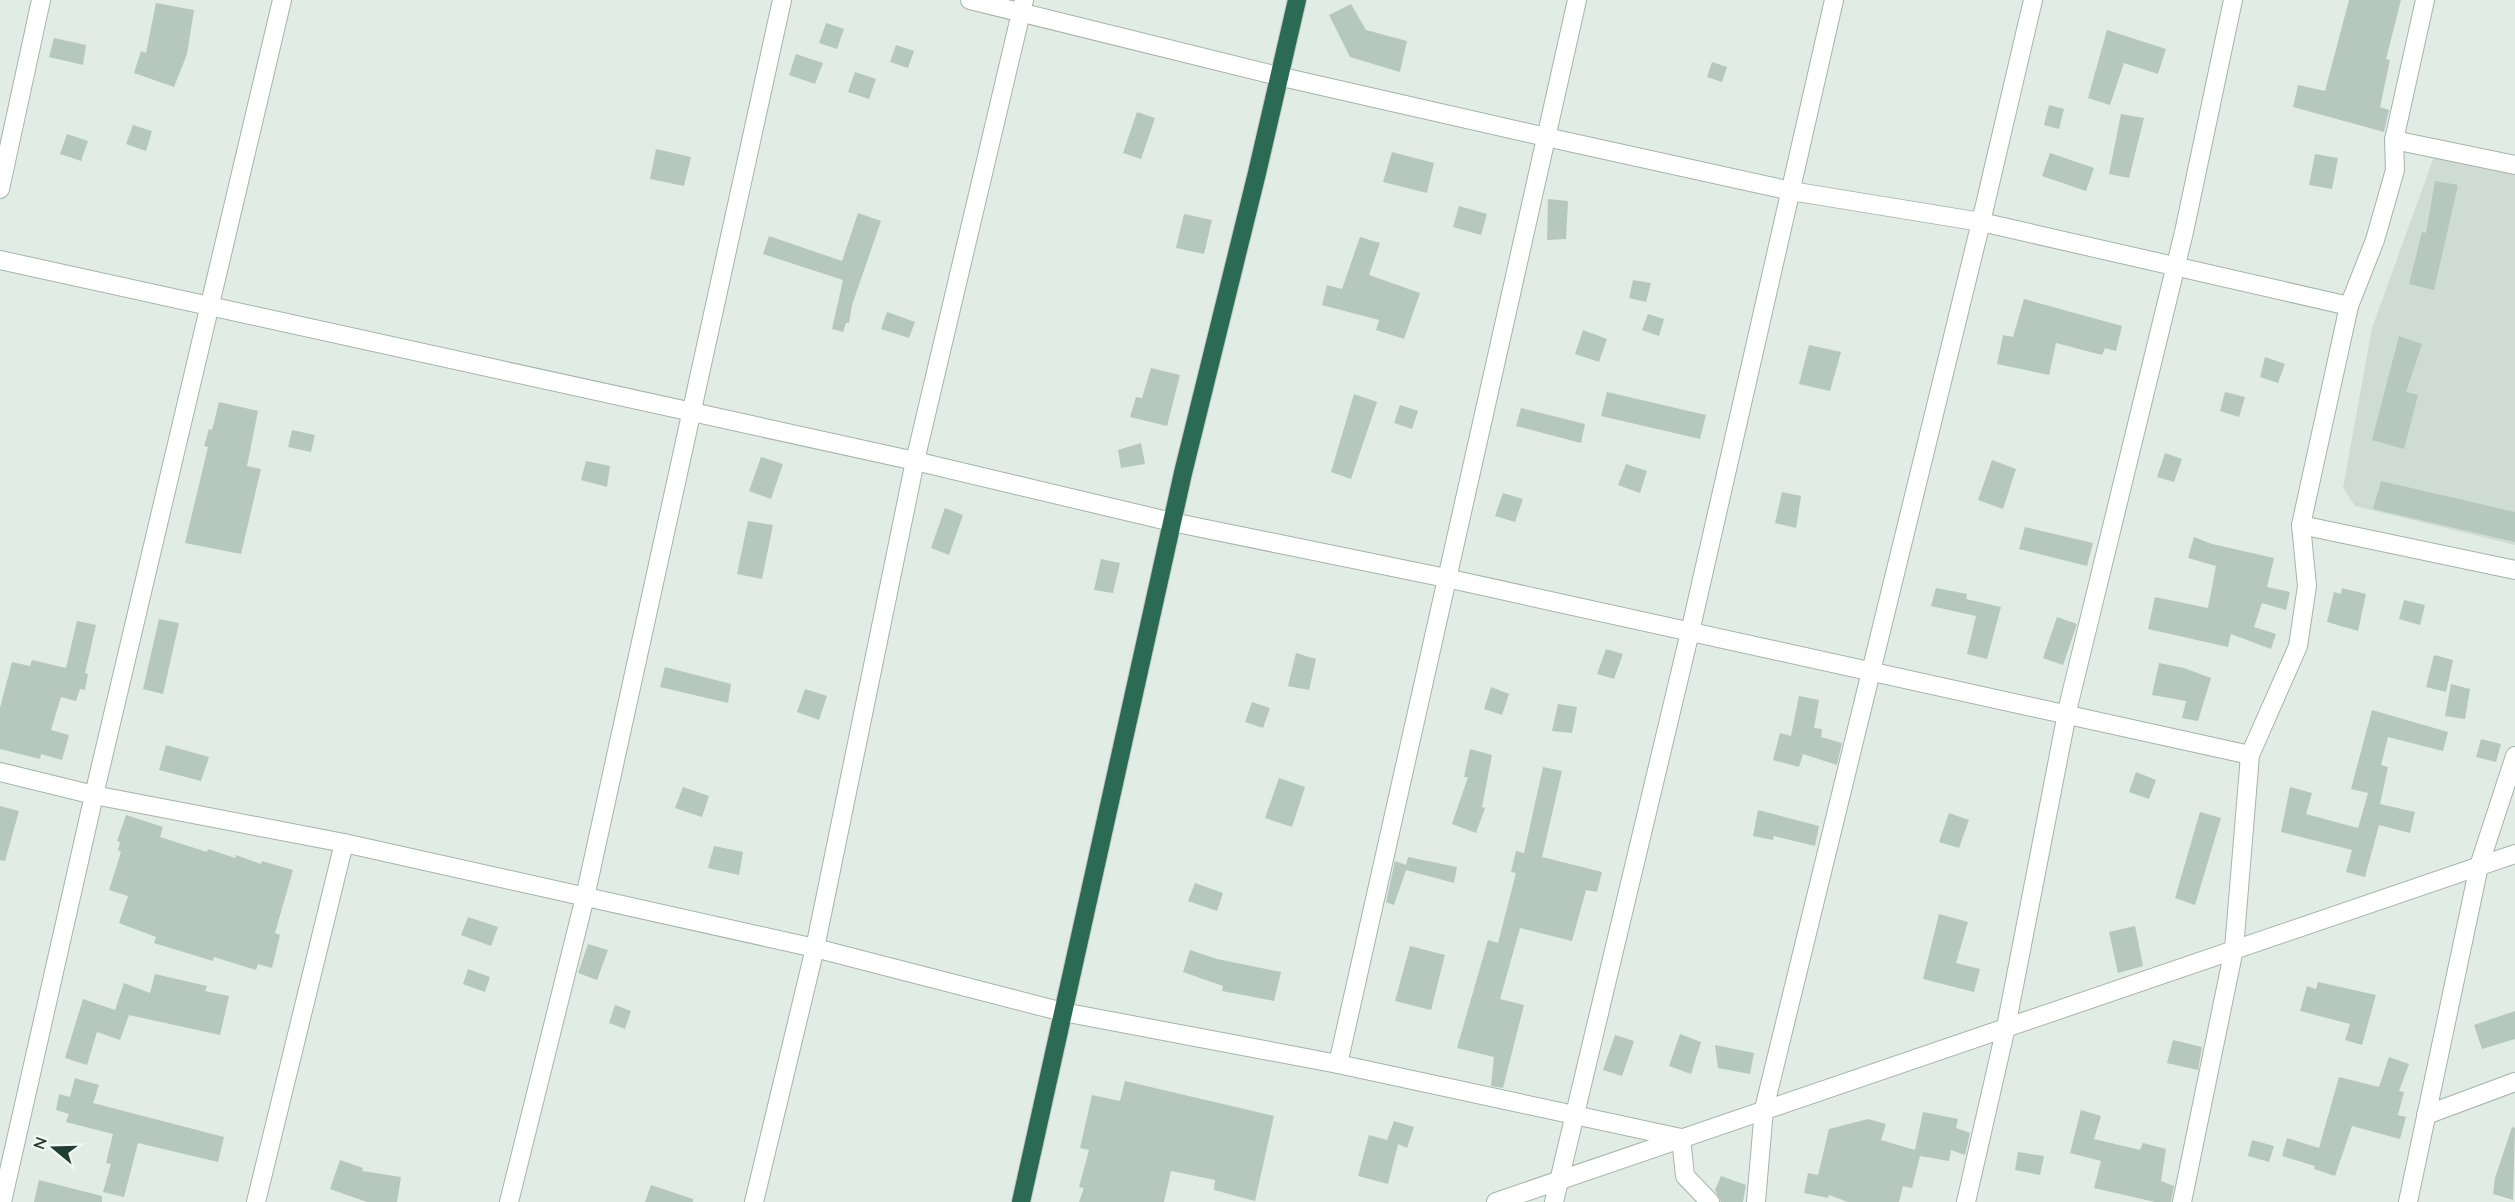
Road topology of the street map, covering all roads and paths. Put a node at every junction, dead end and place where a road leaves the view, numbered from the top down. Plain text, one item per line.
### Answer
1 (41, 0) edge
2 (282, 0) edge
3 (782, 0) edge
4 (970, 0) edge
5 (1297, 0) edge
6 (1577, 0) edge
7 (1834, 0) edge
8 (2032, 0) edge
9 (2233, 0) edge
10 (2425, 0) edge
11 (1022, 7) edge
12 (1278, 76) junction
13 (1546, 137) junction
14 (2394, 140) junction
15 (2515, 165) edge
16 (0, 189) edge
17 (1791, 191) junction
18 (1982, 222) junction
19 (0, 260) edge
20 (2175, 267) junction
21 (208, 306) junction
22 (2349, 306) junction
23 (691, 412) junction
24 (915, 461) junction
25 (1172, 522) junction
26 (2301, 525) junction
27 (2515, 570) edge
28 (1446, 578) junction
29 (1690, 632) junction
30 (1871, 672) junction
31 (2068, 715) junction
32 (2250, 755) junction
33 (2515, 756) edge
34 (0, 772) edge
35 (94, 795) junction
36 (344, 843) junction
37 (2515, 854) edge
38 (2479, 866) junction
39 (585, 897) junction
40 (815, 948) junction
41 (2234, 949) junction
42 (1063, 1012) junction
43 (2006, 1027) junction
44 (1338, 1064) junction
45 (2515, 1082) edge
46 (1764, 1109) junction
47 (2426, 1115) junction
48 (1574, 1117) junction
49 (1681, 1138) junction
50 (1558, 1181) junction
51 (2, 1202) edge
52 (256, 1202) edge
53 (509, 1202) edge
54 (754, 1202) edge
55 (1021, 1202) edge
56 (1496, 1202) edge
57 (1554, 1202) edge
58 (1710, 1202) edge
59 (1756, 1202) edge
60 (1966, 1202) edge
61 (2182, 1202) edge
62 (2408, 1202) edge

1 - 16 street
2 - 21 street
3 - 23 street
4 - 11 street
5 - 12 highway
6 - 13 street
7 - 17 street
8 - 18 street
9 - 20 street
10 - 14 street
11 - 12 street
11 - 24 street
12 - 13 street
12 - 25 highway
13 - 17 street
13 - 28 street
14 - 15 street
14 - 22 street
17 - 18 street
17 - 29 street
18 - 20 street
18 - 30 street
19 - 21 street
20 - 22 street
20 - 31 street
21 - 23 street
21 - 35 street
22 - 26 street
23 - 24 street
23 - 39 street
24 - 25 street
24 - 40 street
25 - 28 street
25 - 42 highway
26 - 27 street
26 - 32 street
28 - 29 street
28 - 44 street
29 - 30 street
29 - 48 street
30 - 31 street
30 - 46 street
31 - 32 street
31 - 43 street
32 - 41 street
33 - 38 street
34 - 35 street
35 - 36 street
35 - 51 street
36 - 39 street
36 - 52 street
37 - 38 street
38 - 41 street
38 - 47 street
39 - 40 street
39 - 53 street
40 - 42 street
40 - 54 street
41 - 43 street
41 - 61 street
42 - 44 street
42 - 55 highway
43 - 46 street
43 - 60 street
44 - 48 street
45 - 47 street
46 - 49 street
46 - 59 street
47 - 62 street
48 - 49 street
48 - 50 street
49 - 50 street
49 - 58 street
50 - 56 street
50 - 57 street

